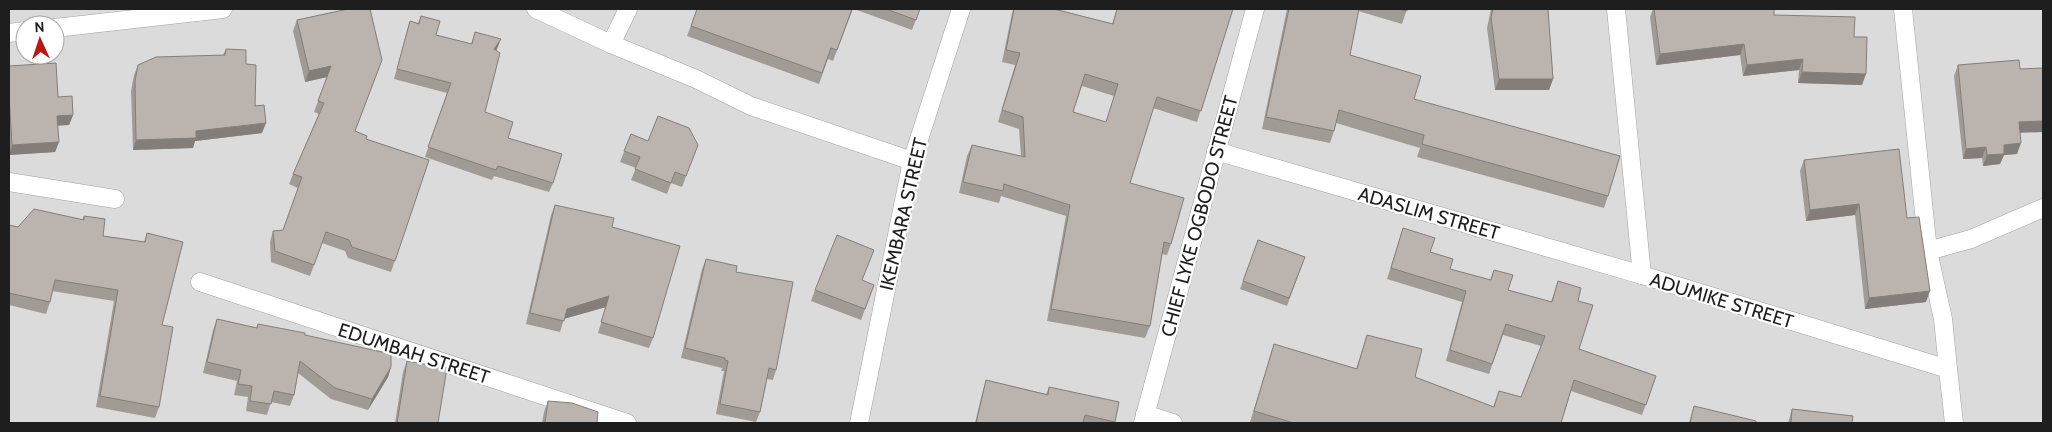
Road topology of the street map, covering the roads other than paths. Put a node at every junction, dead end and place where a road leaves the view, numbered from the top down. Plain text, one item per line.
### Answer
1 (223, 9) edge
2 (536, 9) edge
3 (628, 9) edge
4 (962, 9) edge
5 (1255, 9) edge
6 (1616, 9) edge
7 (1903, 9) edge
8 (65, 27) edge
9 (611, 44) junction
10 (1216, 150) junction
11 (912, 161) junction
12 (9, 182) edge
13 (115, 199) dead end
14 (2043, 208) edge
15 (1928, 251) junction
16 (1642, 275) junction
17 (200, 282) dead end
18 (1948, 369) junction
19 (1144, 419) edge
20 (627, 423) edge
21 (858, 423) edge
22 (1173, 423) edge
23 (1954, 423) edge

1 - 8 street
2 - 9 street
3 - 9 street
4 - 11 street, IKEMBARA STREET
5 - 10 street, CHIEF LYKE OGBODO STREET
6 - 16 street, ADUMIKE STREET
7 - 15 street
9 - 11 street
10 - 16 street, ADASLIM STREET
10 - 19 street, CHIEF LYKE OGBODO STREET
11 - 21 street, IKEMBARA STREET
12 - 13 street
14 - 15 street
15 - 18 street
16 - 18 street, ADUMIKE STREET
17 - 20 street, EDUMBAH STREET
18 - 23 street
19 - 22 street

